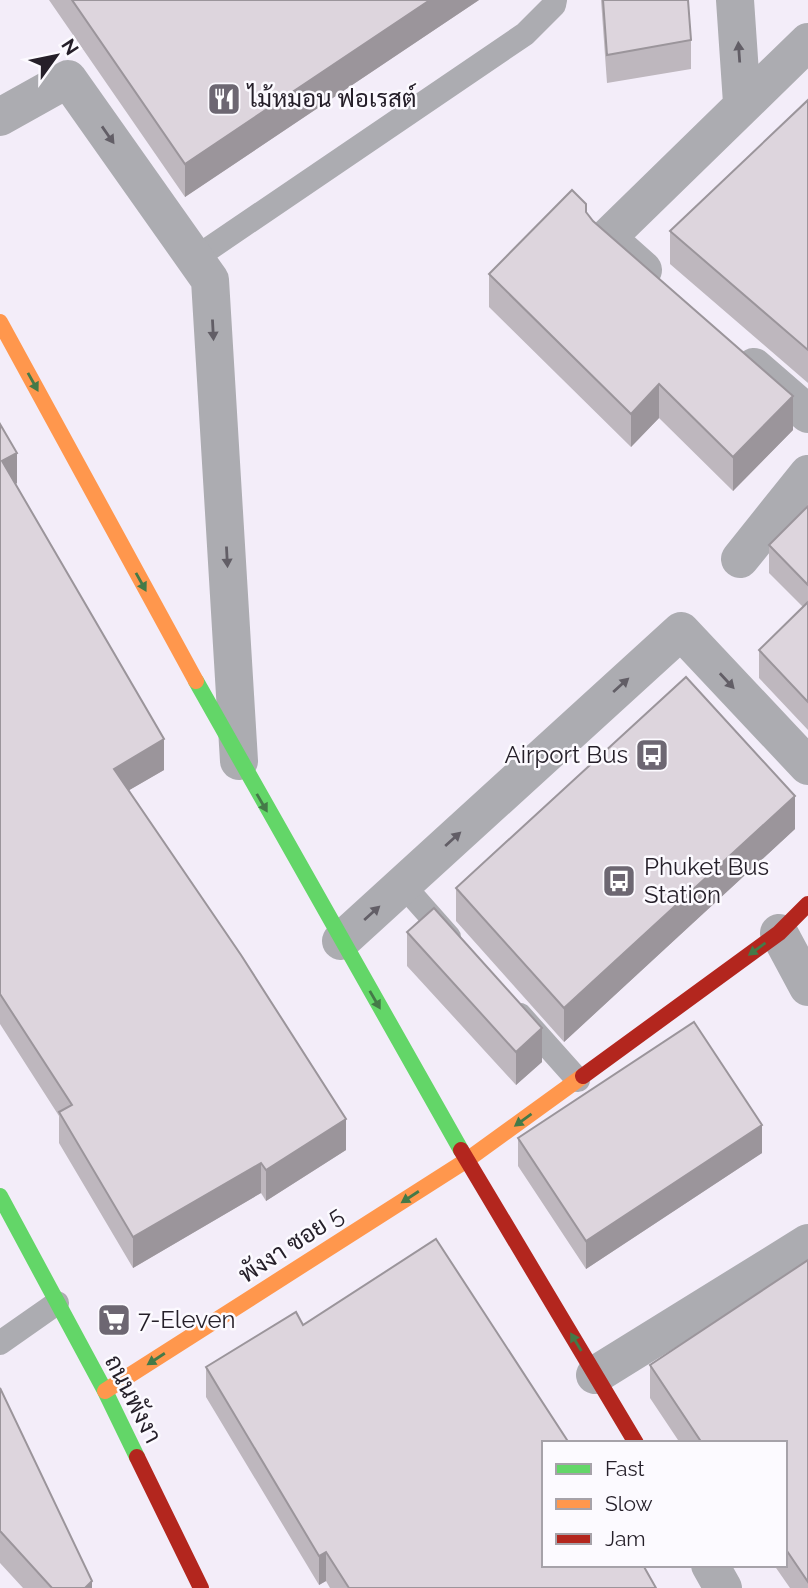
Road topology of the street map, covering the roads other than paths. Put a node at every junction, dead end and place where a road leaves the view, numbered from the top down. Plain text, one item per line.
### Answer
1 (555, 0) edge
2 (735, 0) edge
3 (808, 42) edge
4 (743, 103) junction
5 (0, 117) edge
6 (194, 258) junction
7 (667, 291) edge
8 (0, 322) edge
9 (727, 344) edge
10 (808, 414) edge
11 (808, 474) edge
12 (740, 559) dead end
13 (239, 761) junction
14 (808, 766) edge
15 (403, 885) junction
16 (808, 904) edge
17 (779, 933) junction
18 (341, 941) junction
19 (462, 951) edge
20 (808, 987) edge
21 (508, 1002) edge
22 (578, 1080) junction
23 (467, 1160) junction
24 (0, 1196) edge
25 (808, 1243) edge
26 (57, 1303) junction
27 (0, 1343) edge
28 (595, 1375) junction
29 (105, 1391) junction
30 (635, 1441) edge
31 (711, 1567) edge
32 (201, 1588) edge
33 (723, 1588) edge

1 - 6 lane
4 -> 2 street
3 - 4 street
4 - 7 street
5 -> 6 street
6 -> 13 street
8 -> 13 street
9 - 10 street
11 - 12 street
13 -> 18 street
15 -> 14 street
18 -> 15 street
15 - 19 lane
16 - 17 street, พังงา ซอย 5
17 - 20 street
17 -> 22 street, พังงา ซอย 5
18 -> 23 street
21 - 22 lane
22 -> 23 street, พังงา ซอย 5
28 -> 23 street
23 -> 29 street, พังงา ซอย 5
24 - 26 street, ถนนพังงา
25 - 28 street
26 - 27 lane
26 - 29 street, ถนนพังงา
28 - 30 street
29 - 32 street, ถนนพังงา
31 - 33 street

